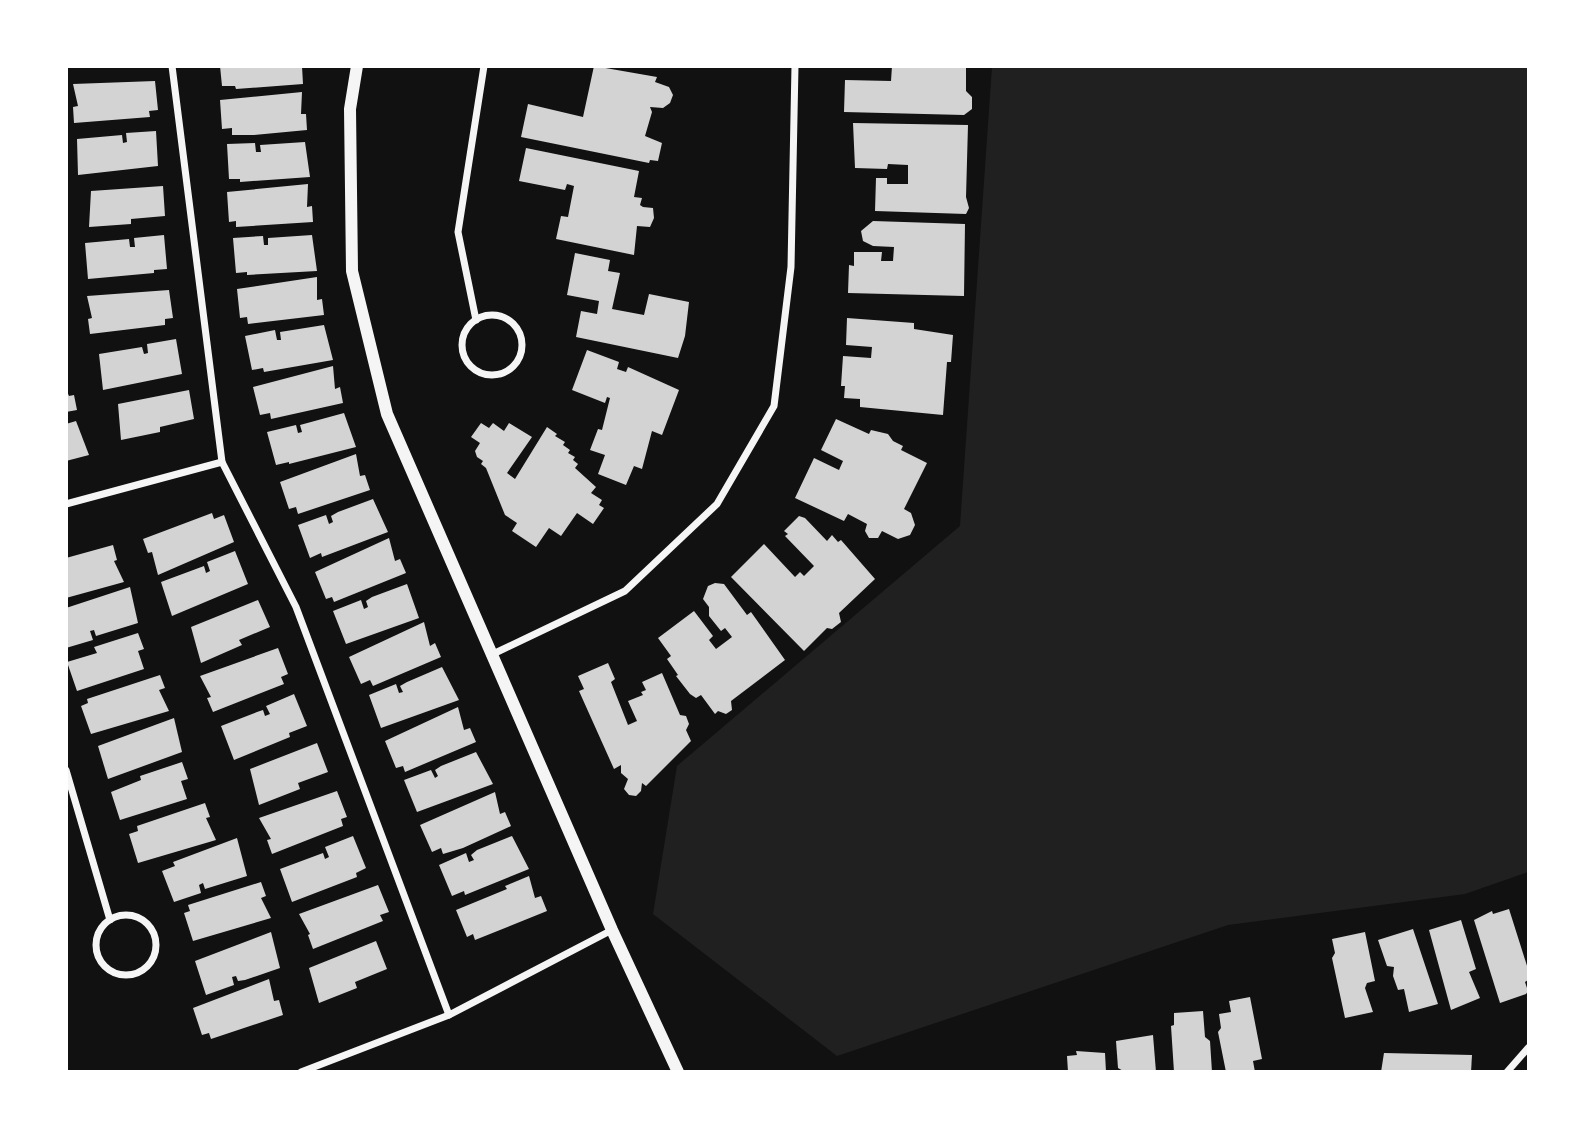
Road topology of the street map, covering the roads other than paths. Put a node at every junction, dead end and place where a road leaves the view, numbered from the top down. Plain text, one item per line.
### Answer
1 (172, 66) edge
2 (357, 66) edge
3 (484, 66) edge
4 (795, 66) edge
5 (476, 320) junction
6 (222, 462) junction
7 (66, 504) edge
8 (493, 654) junction
9 (66, 770) edge
10 (110, 920) junction
11 (612, 930) junction
12 (449, 1015) junction
13 (1528, 1048) edge
14 (301, 1072) edge
15 (678, 1072) edge
16 (1507, 1072) edge

1 - 6 street
2 - 8 street
3 - 5 street
4 - 8 street
5 - 5 street
6 - 7 street
6 - 12 street
8 - 11 street
9 - 10 street
10 - 10 street
11 - 12 street
11 - 15 street
12 - 14 street
13 - 16 street

